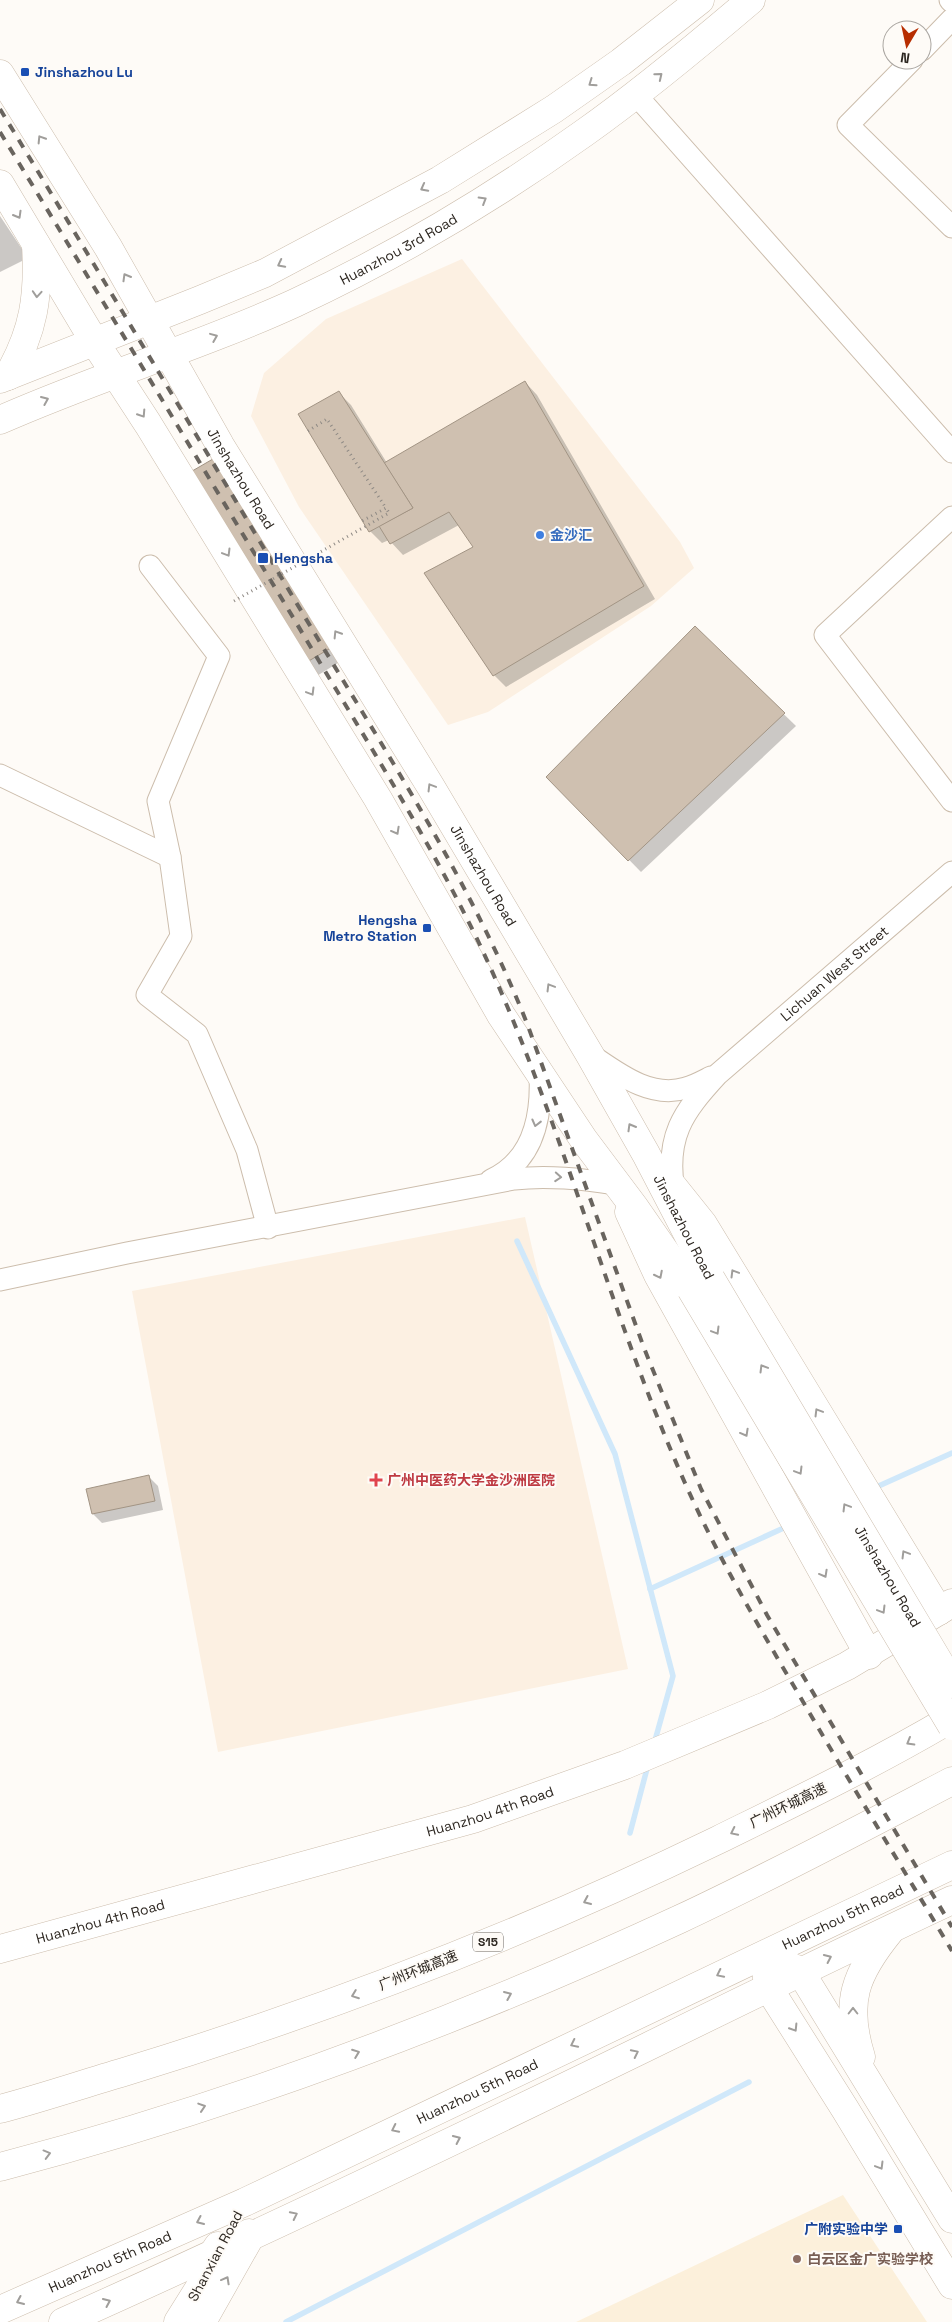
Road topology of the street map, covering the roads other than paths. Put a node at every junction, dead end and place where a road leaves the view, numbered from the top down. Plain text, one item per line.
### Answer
1 (700, 0) edge
2 (751, 0) edge
3 (952, 19) edge
4 (932, 40) edge
5 (902, 70) edge
6 (0, 74) edge
7 (636, 95) junction
8 (0, 184) edge
9 (952, 227) edge
10 (36, 245) junction
11 (149, 320) junction
12 (94, 341) junction
13 (169, 356) junction
14 (116, 373) junction
15 (4, 378) edge
16 (0, 420) edge
17 (952, 452) edge
18 (952, 516) edge
19 (150, 566) dead end
20 (0, 775) edge
21 (952, 801) edge
22 (170, 857) junction
23 (952, 872) edge
24 (590, 1055) junction
25 (718, 1074) junction
26 (540, 1075) junction
27 (646, 1154) junction
28 (616, 1184) junction
29 (673, 1186) junction
30 (475, 1187) junction
31 (678, 1218) junction
32 (268, 1228) junction
33 (0, 1280) edge
34 (701, 1284) junction
35 (946, 1607) edge
36 (869, 1655) junction
37 (952, 1684) edge
38 (952, 1718) edge
39 (952, 1726) edge
40 (952, 1781) edge
41 (952, 1865) edge
42 (952, 1900) edge
43 (892, 1928) junction
44 (0, 1949) edge
45 (764, 1953) junction
46 (800, 1971) junction
47 (768, 1987) junction
48 (873, 2092) junction
49 (0, 2109) edge
50 (846, 2109) junction
51 (0, 2167) edge
52 (245, 2202) junction
53 (952, 2219) edge
54 (250, 2237) junction
55 (212, 2255) junction
56 (952, 2285) edge
57 (0, 2310) edge
58 (63, 2322) edge
59 (178, 2322) edge
60 (202, 2322) edge

1 -> 11 main road
7 -> 2 main road, Huanzhou 3rd Road
3 - 4 street
5 - 9 street
11 -> 6 main road, Jinshazhou Road
13 -> 7 main road, Huanzhou 3rd Road
7 - 17 street
8 -> 10 main road, Jinshazhou Road
10 - 12 main road, Jinshazhou Road
10 -> 15 main road
11 - 12 main road
11 - 13 main road, Jinshazhou Road
12 - 14 main road, Jinshazhou Road
12 - 15 main road
13 - 14 main road, Huanzhou 3rd Road
24 -> 13 main road, Jinshazhou Road
16 -> 14 main road, Huanzhou 3rd Road
14 -> 26 main road, Jinshazhou Road
18 - 21 street
19 - 22 street
20 - 22 street
22 - 32 street
23 - 25 street, Lichuan West Street
24 - 25 street
27 -> 24 main road, Jinshazhou Road
25 - 29 street
26 - 28 main road, Jinshazhou Road
26 -> 30 street
27 - 29 main road
27 - 31 main road, Jinshazhou Road
30 -> 28 street
28 - 34 main road, Jinshazhou Road
28 -> 36 main road
29 - 31 street
35 -> 29 main road
30 - 32 street
31 - 34 main road, Jinshazhou Road
32 - 33 street
37 -> 34 main road, Jinshazhou Road, bridge
34 -> 39 main road, Jinshazhou Road, bridge
35 - 36 main road, Huanzhou 4th Road
36 - 44 main road, Huanzhou 4th Road
38 -> 49 main road, 广州环城高速 / S15
51 -> 40 main road
41 - 45 main road, Huanzhou 5th Road
42 - 43 main road
46 -> 43 main road
48 -> 43 main road
45 - 46 main road
45 - 47 main road
45 -> 52 main road, Huanzhou 5th Road
46 - 47 main road
46 - 48 main road
47 -> 50 main road
54 -> 47 main road
48 - 50 main road
48 - 53 main road
50 -> 56 main road
52 - 54 main road, Shanxian Road
52 - 55 main road, Shanxian Road
52 -> 57 main road, Huanzhou 5th Road
54 - 55 main road
60 -> 54 main road, Shanxian Road
58 -> 55 main road
55 - 59 main road, Shanxian Road

